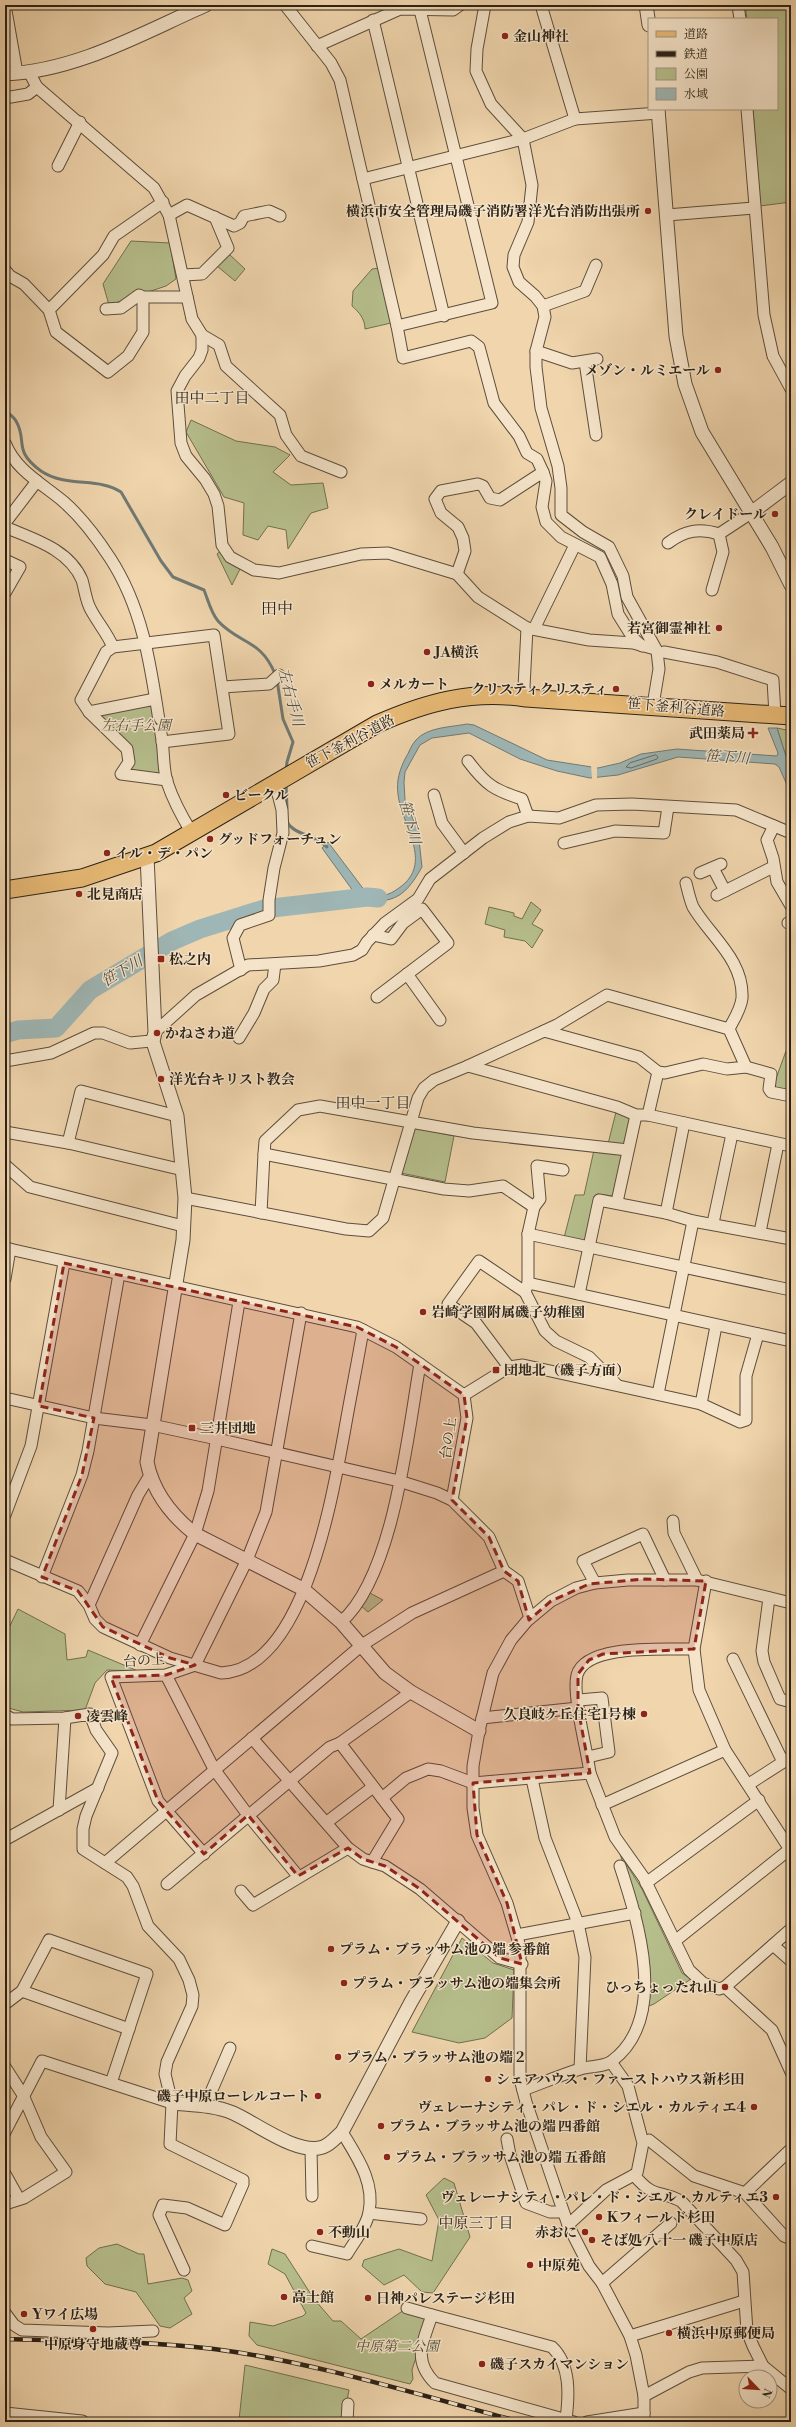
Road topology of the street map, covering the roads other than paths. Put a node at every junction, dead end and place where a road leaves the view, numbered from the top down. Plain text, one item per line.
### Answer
1 (206, 5) edge
2 (285, 5) edge
3 (460, 5) edge
4 (486, 5) edge
5 (541, 5) edge
6 (646, 5) edge
7 (738, 5) edge
8 (5, 6) edge
9 (420, 10) junction
10 (648, 18) edge
11 (740, 18) edge
12 (373, 20) junction
13 (317, 46) junction
14 (17, 73) edge
15 (37, 87) junction
16 (5, 98) edge
17 (747, 110) edge
18 (658, 111) edge
19 (574, 119) junction
20 (80, 122) junction
21 (523, 139) junction
22 (457, 156) junction
23 (58, 166) dead end
24 (409, 169) junction
25 (363, 179) junction
26 (162, 202) junction
27 (754, 208) junction
28 (667, 214) junction
29 (169, 215) junction
30 (280, 216) dead end
31 (216, 217) junction
32 (596, 266) dead end
33 (5, 270) edge
34 (183, 274) junction
35 (187, 296) junction
36 (143, 297) junction
37 (543, 306) junction
38 (106, 309) dead end
39 (49, 310) junction
40 (444, 316) junction
41 (397, 326) junction
42 (202, 335) junction
43 (536, 351) junction
44 (597, 358) dead end
45 (585, 362) junction
46 (791, 389) edge
47 (596, 435) dead end
48 (5, 443) edge
49 (341, 472) dead end
50 (543, 472) junction
51 (37, 481) junction
52 (791, 483) edge
53 (426, 498) dead end
54 (441, 513) junction
55 (751, 513) junction
56 (5, 523) edge
57 (5, 527) edge
58 (719, 534) junction
59 (668, 543) dead end
60 (575, 545) junction
61 (5, 560) edge
62 (457, 574) junction
63 (791, 585) edge
64 (712, 590) dead end
65 (5, 593) edge
66 (531, 628) junction
67 (146, 643) junction
68 (113, 647) junction
69 (644, 647) junction
70 (660, 650) junction
71 (276, 678) dead end
72 (223, 688) junction
73 (526, 698) junction
74 (155, 699) junction
75 (653, 705) junction
76 (89, 712) junction
77 (783, 716) edge
78 (162, 742) junction
79 (468, 761) dead end
80 (281, 779) junction
81 (166, 780) junction
82 (434, 795) dead end
83 (668, 807) junction
84 (528, 816) junction
85 (774, 826) junction
86 (192, 833) junction
87 (791, 833) edge
88 (564, 843) dead end
89 (464, 853) junction
90 (147, 856) junction
91 (773, 867) junction
92 (700, 873) dead end
93 (686, 883) dead end
94 (5, 890) edge
95 (791, 906) edge
96 (373, 935) junction
97 (276, 964) junction
98 (241, 970) junction
99 (407, 974) junction
100 (377, 997) dead end
101 (440, 1020) dead end
102 (729, 1029) junction
103 (544, 1031) junction
104 (155, 1032) junction
105 (239, 1038) dead end
106 (5, 1061) edge
107 (468, 1066) junction
108 (746, 1067) junction
109 (658, 1072) junction
110 (791, 1096) edge
111 (636, 1115) junction
112 (648, 1115) junction
113 (177, 1116) junction
114 (412, 1121) junction
115 (684, 1124) junction
116 (5, 1132) edge
117 (732, 1134) junction
118 (68, 1143) junction
119 (778, 1144) junction
120 (791, 1146) edge
121 (628, 1150) junction
122 (264, 1154) junction
123 (5, 1165) edge
124 (183, 1170) junction
125 (563, 1170) dead end
126 (395, 1180) junction
127 (185, 1198) junction
128 (617, 1202) junction
129 (534, 1207) junction
130 (261, 1213) junction
131 (666, 1213) junction
132 (693, 1221) junction
133 (713, 1223) junction
134 (183, 1226) junction
135 (760, 1232) junction
136 (528, 1234) junction
137 (791, 1239) edge
138 (589, 1248) junction
139 (8, 1249) edge
140 (64, 1263) junction
141 (684, 1268) junction
142 (119, 1274) junction
143 (5, 1280) edge
144 (174, 1288) junction
145 (527, 1288) junction
146 (791, 1290) edge
147 (579, 1294) junction
148 (239, 1302) junction
149 (301, 1313) junction
150 (674, 1315) junction
151 (716, 1326) junction
152 (363, 1330) junction
153 (758, 1334) junction
154 (791, 1341) edge
155 (420, 1364) junction
156 (509, 1367) junction
157 (616, 1384) junction
158 (658, 1394) junction
159 (464, 1395) junction
160 (5, 1398) edge
161 (701, 1404) junction
162 (39, 1406) junction
163 (94, 1418) junction
164 (152, 1425) junction
165 (217, 1438) junction
166 (278, 1454) junction
167 (338, 1468) junction
168 (150, 1475) junction
169 (399, 1481) junction
170 (452, 1500) junction
171 (5, 1515) edge
172 (673, 1521) dead end
173 (195, 1534) junction
174 (5, 1560) edge
175 (247, 1560) junction
176 (504, 1571) junction
177 (42, 1577) junction
178 (665, 1580) junction
179 (701, 1581) junction
180 (595, 1583) junction
181 (303, 1590) junction
182 (768, 1598) junction
183 (791, 1604) edge
184 (89, 1605) junction
185 (530, 1618) junction
186 (341, 1622) junction
187 (140, 1645) junction
188 (362, 1645) junction
189 (694, 1649) junction
190 (733, 1659) dead end
191 (195, 1665) junction
192 (166, 1675) junction
193 (411, 1692) junction
194 (791, 1702) edge
195 (579, 1704) junction
196 (5, 1715) edge
197 (65, 1718) junction
198 (482, 1718) junction
199 (478, 1731) junction
200 (252, 1738) junction
201 (340, 1744) junction
202 (725, 1750) junction
203 (588, 1757) junction
204 (787, 1760) edge
205 (214, 1769) junction
206 (590, 1772) junction
207 (532, 1779) junction
208 (289, 1781) junction
209 (473, 1783) junction
210 (749, 1784) junction
211 (373, 1787) junction
212 (98, 1788) junction
213 (382, 1798) junction
214 (759, 1800) junction
215 (602, 1805) junction
216 (59, 1810) junction
217 (165, 1811) junction
218 (248, 1815) junction
219 (327, 1822) junction
220 (7, 1842) edge
221 (348, 1848) junction
222 (790, 1850) edge
223 (204, 1854) junction
224 (372, 1862) junction
225 (105, 1863) junction
226 (620, 1866) dead end
227 (298, 1876) junction
228 (646, 1883) junction
229 (167, 1884) dead end
230 (241, 1891) dead end
231 (636, 1913) junction
232 (458, 1921) junction
233 (578, 1923) junction
234 (791, 1929) edge
235 (517, 1935) junction
236 (675, 1941) junction
237 (773, 1944) junction
238 (791, 1961) edge
239 (522, 1964) junction
240 (725, 1986) junction
241 (22, 1991) junction
242 (5, 2004) edge
243 (129, 2029) junction
244 (230, 2048) dead end
245 (612, 2062) junction
246 (5, 2067) edge
247 (580, 2069) junction
248 (791, 2072) edge
249 (111, 2083) junction
250 (523, 2090) junction
251 (23, 2095) junction
252 (172, 2103) junction
253 (205, 2106) junction
254 (5, 2132) edge
255 (342, 2132) junction
256 (507, 2139) dead end
257 (649, 2140) dead end
258 (311, 2148) junction
259 (791, 2149) edge
260 (5, 2174) edge
261 (634, 2175) junction
262 (745, 2194) junction
263 (312, 2196) dead end
264 (19, 2199) junction
265 (5, 2204) edge
266 (562, 2212) junction
267 (369, 2213) junction
268 (421, 2219) dead end
269 (671, 2223) dead end
270 (568, 2225) junction
271 (791, 2239) edge
272 (312, 2246) dead end
273 (184, 2270) dead end
274 (602, 2283) junction
275 (744, 2301) junction
276 (407, 2308) dead end
277 (5, 2314) edge
278 (432, 2315) junction
279 (153, 2332) dead end
280 (630, 2336) junction
281 (763, 2366) junction
282 (791, 2389) edge
283 (644, 2396) junction
284 (348, 2404) dead end
285 (5, 2414) edge
286 (644, 2418) edge
287 (570, 2420) edge
288 (82, 2422) edge
289 (347, 2422) edge
290 (587, 2422) edge

1 - 14 street
2 - 13 street
3 - 9 street
4 - 21 street
5 - 19 street
6 - 10 street
7 - 11 street
8 - 14 street
9 - 12 street
9 - 22 street
12 - 13 street
12 - 24 street
13 - 25 street
14 - 15 street
15 - 16 street
15 - 20 street
17 - 27 street
18 - 19 street
18 - 28 street
19 - 21 street
20 - 23 street
20 - 26 street
21 - 22 street
21 - 37 street
22 - 24 street
22 - 40 street
24 - 25 street
24 - 40 street
25 - 41 street
26 - 29 street
26 - 39 street
27 - 28 street
27 - 46 street
28 - 55 street
29 - 31 street
29 - 34 street
30 - 31 street
31 - 34 street
32 - 37 street
33 - 39 street
34 - 35 street
35 - 36 street
35 - 42 street
36 - 38 street
36 - 39 street
37 - 43 street
40 - 41 street
41 - 50 street
42 - 49 street
42 - 62 street
43 - 45 street
43 - 70 street
44 - 45 street
45 - 47 street
48 - 51 street
50 - 54 street
50 - 60 street
51 - 56 street
51 - 67 street
52 - 55 street
53 - 54 street
54 - 62 street
55 - 58 street
55 - 63 street
57 - 68 street
58 - 59 street
58 - 64 street
60 - 66 street
60 - 69 street
61 - 65 street
62 - 66 street
66 - 69 street
66 - 73 street
67 - 68 street
67 - 72 street
67 - 74 street
68 - 76 street
69 - 70 street
70 - 75 street
70 - 77 street
71 - 72 street
72 - 78 street
73 - 75 main road, 笹下釜利谷道路
73 - 80 main road, 笹下釜利谷道路
74 - 76 street
74 - 78 street
75 - 77 main road, 笹下釜利谷道路
76 - 81 street
78 - 81 street
79 - 84 street
80 - 86 main road, 笹下釜利谷道路
80 - 98 street
81 - 86 street
82 - 89 street
83 - 84 street
83 - 85 street
83 - 88 street
84 - 89 street
85 - 87 street
85 - 91 street
86 - 90 main road, 笹下釜利谷道路
89 - 96 street
90 - 94 main road, 笹下釜利谷道路
90 - 104 street
91 - 92 street
91 - 95 street
93 - 102 street
96 - 97 street
96 - 99 street
97 - 98 street
97 - 105 street
98 - 104 street
99 - 100 street
99 - 101 street
102 - 103 street
102 - 108 street
103 - 107 street
103 - 109 street
104 - 106 street
104 - 113 street
107 - 111 street
107 - 114 street
108 - 109 street
108 - 110 street
109 - 112 street
111 - 112 street
111 - 121 street
112 - 115 street
113 - 118 street
113 - 124 street
114 - 121 street
114 - 122 street
114 - 126 street
115 - 117 street
115 - 131 street
116 - 118 street
117 - 119 street
117 - 133 street
118 - 124 street
119 - 120 street
119 - 135 street
121 - 128 street
122 - 126 street
122 - 130 street
123 - 134 street
124 - 127 street
125 - 129 street
126 - 129 street
126 - 130 street
127 - 130 street
127 - 134 street
128 - 131 street
128 - 138 street
129 - 136 street
131 - 132 street
132 - 133 street
132 - 141 street
133 - 135 street
134 - 144 street
135 - 137 street
136 - 138 street
136 - 145 street
138 - 141 street
138 - 147 street
139 - 140 street
139 - 143 street
140 - 142 street
140 - 162 street
141 - 146 street
141 - 150 street
142 - 144 street
142 - 163 street
144 - 148 street
144 - 164 street
145 - 147 street
145 - 156 street
145 - 157 street
147 - 150 street
148 - 149 street
148 - 165 street
149 - 152 street
149 - 166 street
150 - 151 street
150 - 158 street
151 - 153 street
151 - 161 street
152 - 155 street
152 - 167 street
153 - 154 street
153 - 161 street
155 - 159 street
155 - 169 street
156 - 157 street
156 - 159 street
157 - 158 street
158 - 161 street
159 - 170 street, 台の上
160 - 162 street
162 - 163 street
162 - 171 street
163 - 164 street
163 - 177 street
164 - 165 street
164 - 168 street
165 - 166 street
165 - 173 street
166 - 167 street
166 - 175 street
167 - 169 street
167 - 181 street
168 - 173 street
168 - 184 street
169 - 170 street
169 - 186 street
170 - 176 street
172 - 179 street
173 - 175 street
173 - 187 street
174 - 177 street
175 - 181 street
175 - 191 street
176 - 185 street
176 - 188 street
177 - 184 street
178 - 179 street
178 - 180 street
178 - 180 street
179 - 182 street
179 - 189 street
180 - 185 street
181 - 186 street
181 - 191 street
182 - 183 street
182 - 194 street
184 - 187 street
185 - 198 street
186 - 188 street
187 - 191 street
188 - 193 street
188 - 200 street
189 - 195 street
189 - 202 street
190 - 204 street
191 - 192 street, 台の上
192 - 205 street
192 - 217 street, 台の上
193 - 199 street
193 - 201 street
195 - 198 street
195 - 203 street
195 - 203 street
196 - 197 street
197 - 212 street
197 - 216 street
198 - 199 street
199 - 209 street
200 - 205 street
200 - 208 street
201 - 208 street
201 - 211 street
202 - 210 street
202 - 215 street
203 - 206 street
204 - 210 street
205 - 217 street
205 - 218 street
206 - 207 street
206 - 215 street
207 - 209 street
207 - 233 street
208 - 218 street
208 - 219 street
209 - 213 street
209 - 235 street
210 - 214 street
211 - 213 street
211 - 219 street
212 - 216 street
212 - 225 street
213 - 224 street
214 - 222 street
214 - 228 street
215 - 228 street
216 - 220 street
217 - 223 street
217 - 225 street
218 - 223 street
218 - 227 street
219 - 221 street
221 - 224 street
221 - 227 street
222 - 236 street
223 - 229 street
224 - 232 street
225 - 252 street
226 - 231 street
227 - 230 street
228 - 236 street
231 - 233 street
231 - 245 street
232 - 239 street
232 - 255 street
233 - 235 street
233 - 247 street
234 - 237 street
235 - 239 street
236 - 240 street
237 - 238 street
237 - 240 street
239 - 250 street
240 - 248 street
241 - 242 street
241 - 243 street
241 - 243 street
243 - 249 street
244 - 253 street
245 - 247 street
245 - 261 street
246 - 251 street
247 - 250 street
249 - 251 street
249 - 252 street
250 - 266 street
251 - 254 street
251 - 264 street
252 - 253 street
252 - 273 street
253 - 258 street
255 - 258 street
255 - 267 street
256 - 266 street
257 - 262 street
258 - 263 street
259 - 262 street
260 - 264 street
261 - 270 street
261 - 275 street
262 - 271 street
264 - 265 street
266 - 270 street
267 - 268 street
267 - 272 street
269 - 274 street
270 - 274 street
274 - 280 street
275 - 280 street
275 - 281 street
276 - 278 street
277 - 279 street
278 - 287 street
278 - 287 street
280 - 283 street
281 - 282 street
281 - 283 street
283 - 286 street
284 - 289 street
285 - 288 street
286 - 290 street

